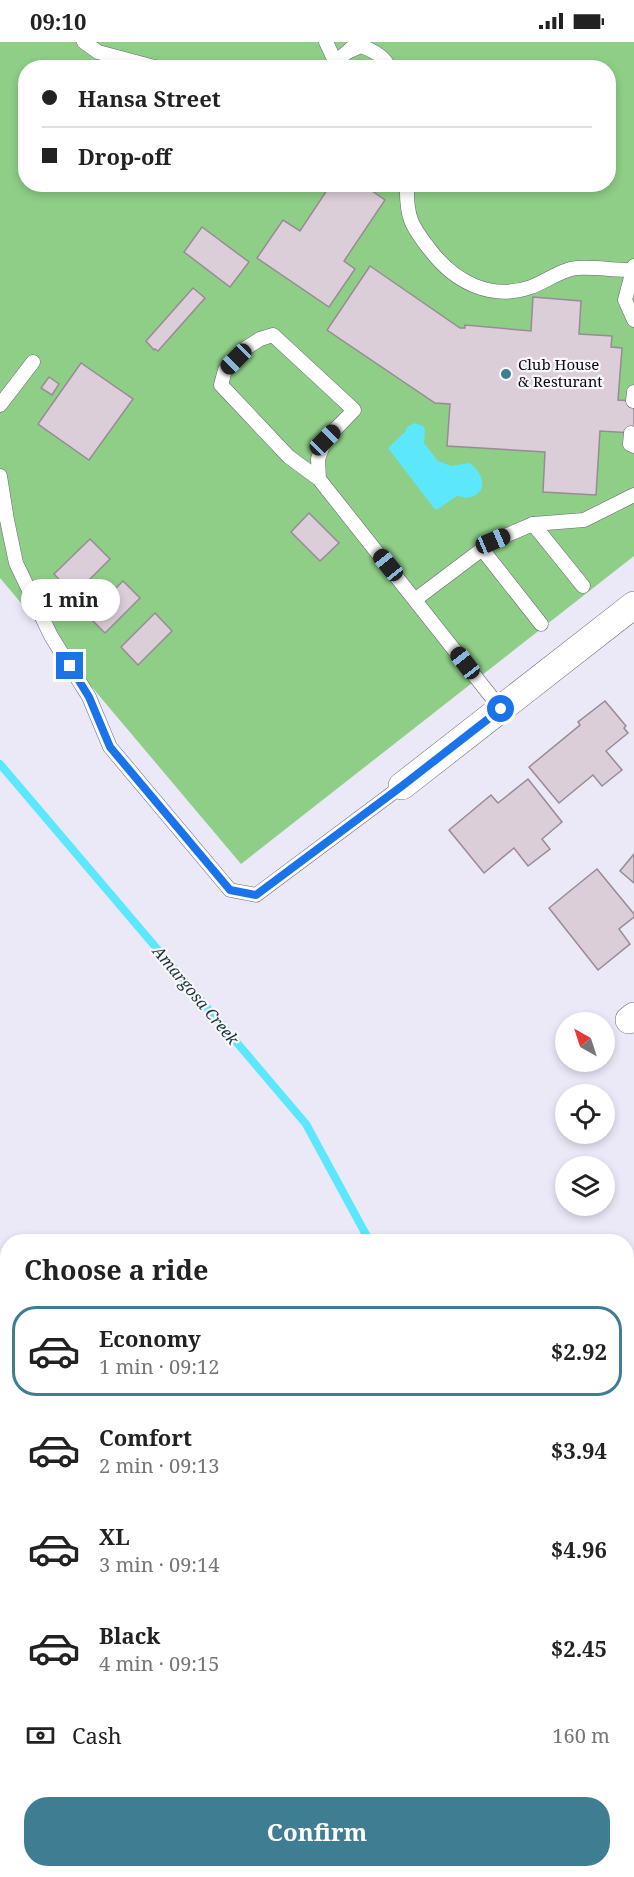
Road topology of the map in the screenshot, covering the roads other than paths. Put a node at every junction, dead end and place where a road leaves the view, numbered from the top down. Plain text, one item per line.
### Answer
1 (84, 42) edge
2 (326, 42) edge
3 (353, 47) edge
4 (128, 60) edge
5 (332, 60) edge
6 (338, 60) edge
7 (385, 60) edge
8 (407, 192) edge
9 (633, 268) edge
10 (634, 320) edge
11 (33, 362) dead end
12 (0, 405) edge
13 (0, 476) edge
14 (319, 479) junction
15 (634, 495) edge
16 (533, 524) junction
17 (482, 549) junction
18 (583, 586) dead end
19 (416, 599) junction
20 (634, 604) edge
21 (541, 624) dead end
22 (501, 709) junction
23 (402, 786) joint

1 - 4 lane
2 - 5 lane
3 - 6 lane
3 - 7 lane
8 - 9 lane
9 - 10 lane
11 - 12 lane
13 - 23 lane
14 - 14 lane
14 - 19 lane
15 - 16 lane
16 - 17 lane
16 - 18 lane
17 - 19 lane
17 - 21 lane
19 - 22 lane
20 - 22 street
22 - 23 street

